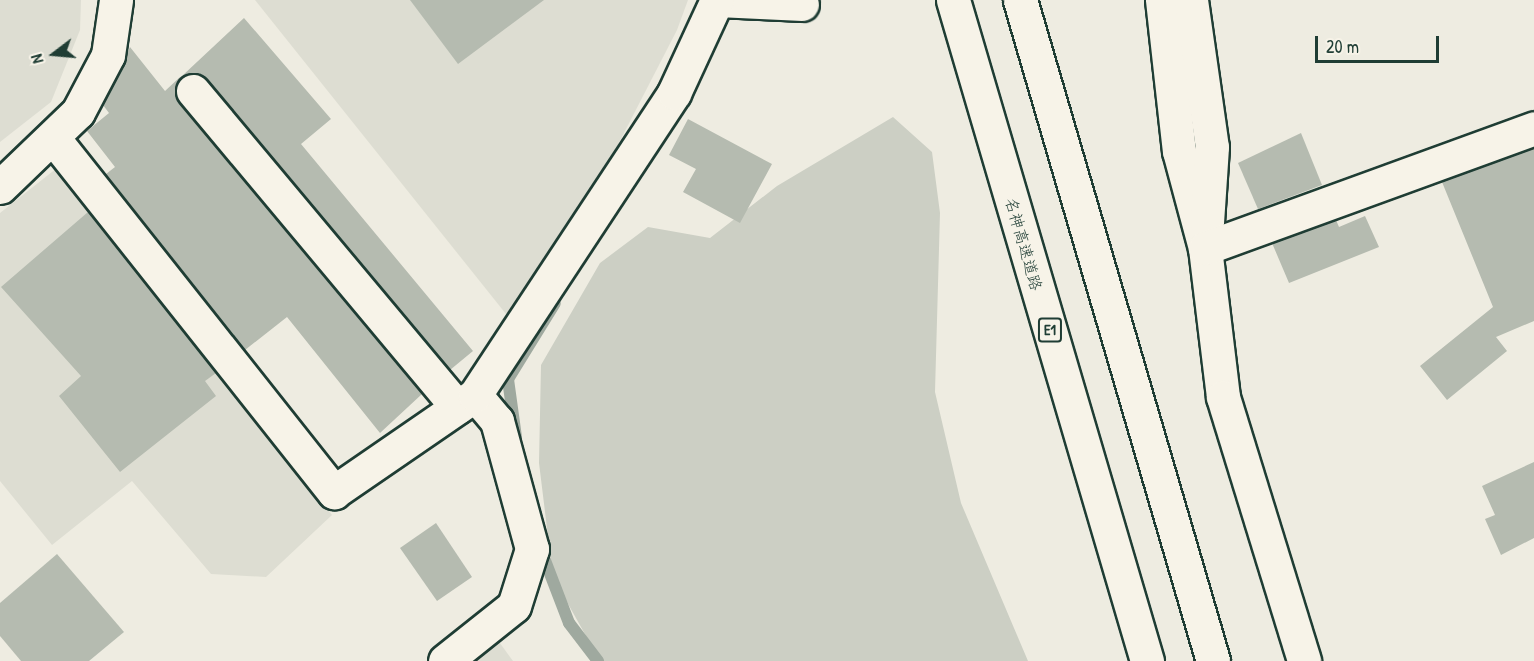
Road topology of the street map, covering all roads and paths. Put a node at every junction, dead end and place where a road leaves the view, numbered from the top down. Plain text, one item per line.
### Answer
1 (116, 0) edge
2 (717, 0) edge
3 (953, 0) edge
4 (1020, 0) edge
5 (1162, 0) edge
6 (1191, 0) edge
7 (802, 4) dead end
8 (193, 91) dead end
9 (1534, 128) edge
10 (54, 139) junction
11 (0, 187) edge
12 (1205, 248) junction
13 (466, 401) junction
14 (445, 661) edge
15 (1147, 661) edge
16 (1213, 661) edge
17 (1304, 661) edge

1 - 10 main road
2 - 7 main road
2 - 13 main road
3 - 15 main road, 名神高速道路 / E1
4 - 16 main road
5 - 12 main road
6 - 12 main road
8 - 13 main road
9 - 12 main road
10 - 11 main road
10 - 13 main road
12 - 17 main road
13 - 14 main road

